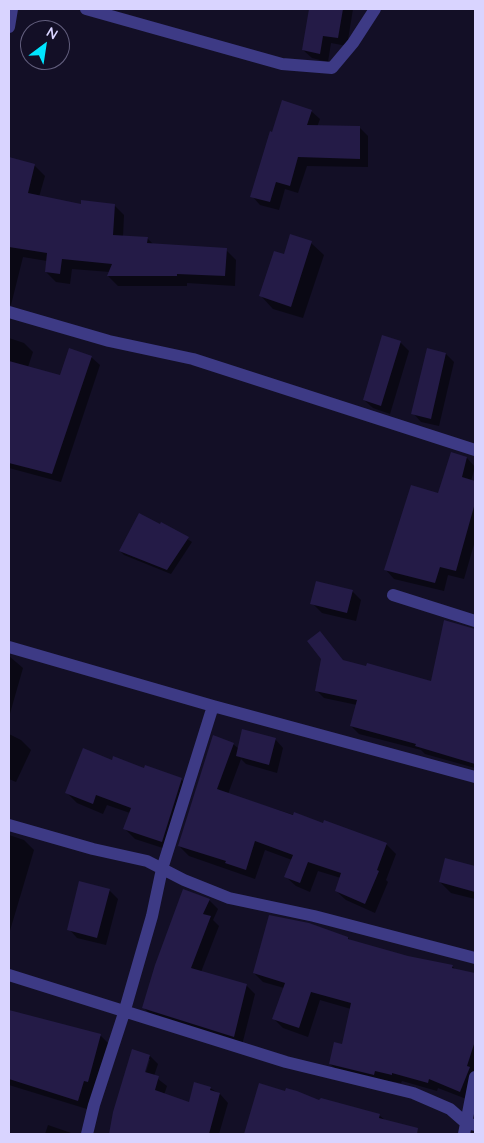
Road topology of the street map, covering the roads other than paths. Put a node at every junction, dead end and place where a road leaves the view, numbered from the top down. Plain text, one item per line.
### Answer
1 (12, 9) edge
2 (86, 9) edge
3 (375, 9) edge
4 (9, 27) edge
5 (9, 312) edge
6 (475, 450) edge
7 (393, 596) dead end
8 (475, 621) edge
9 (9, 647) edge
10 (213, 706) junction
11 (475, 777) edge
12 (9, 825) edge
13 (162, 869) junction
14 (475, 958) edge
15 (9, 975) edge
16 (124, 1012) junction
17 (475, 1077) edge
18 (468, 1127) edge
19 (87, 1134) edge

1 - 4 street
2 - 3 street
5 - 6 street
7 - 8 street
9 - 10 street
10 - 11 street
10 - 13 street
12 - 13 street
13 - 14 street
13 - 16 street
15 - 16 street
16 - 18 street
16 - 19 street
17 - 18 street

